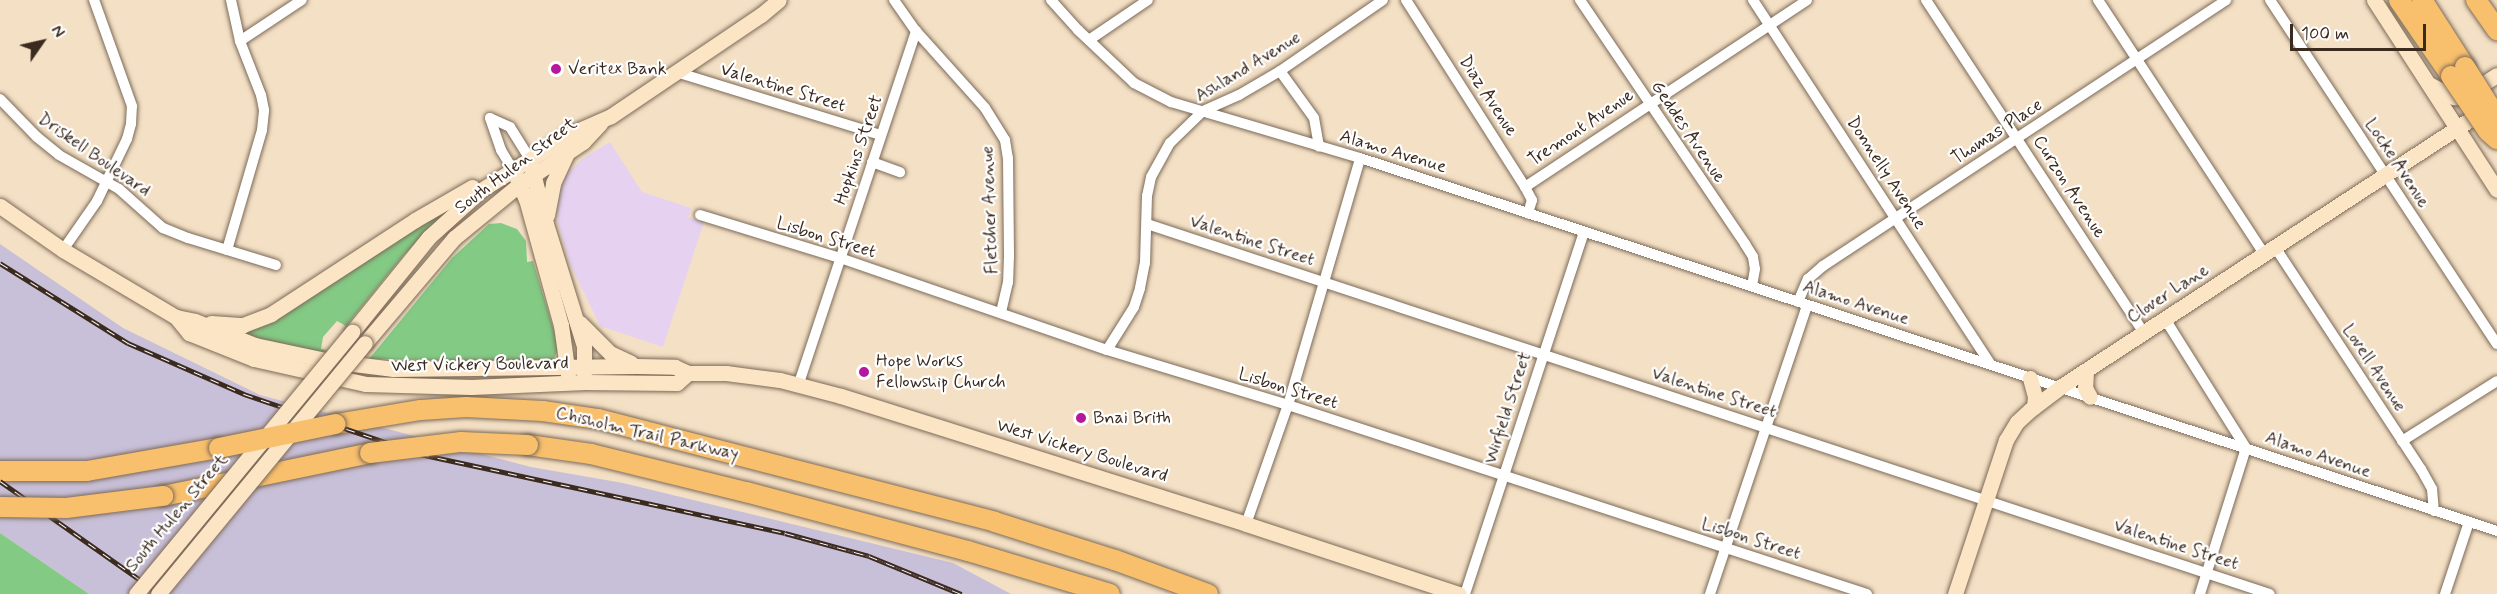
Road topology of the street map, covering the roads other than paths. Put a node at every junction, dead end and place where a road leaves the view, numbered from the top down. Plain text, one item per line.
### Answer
1 (94, 0) edge
2 (231, 0) edge
3 (302, 0) edge
4 (779, 0) edge
5 (894, 0) edge
6 (1051, 0) edge
7 (1148, 0) edge
8 (1383, 0) edge
9 (1406, 0) edge
10 (1580, 0) edge
11 (1753, 0) edge
12 (1807, 0) edge
13 (1926, 0) edge
14 (2098, 0) edge
15 (2226, 0) edge
16 (2270, 0) edge
17 (2374, 0) edge
18 (2399, 0) edge
19 (2422, 0) edge
20 (2476, 0) edge
21 (1769, 25) junction
22 (2497, 30) edge
23 (916, 31) junction
24 (240, 40) junction
25 (1089, 40) junction
26 (2137, 59) junction
27 (1280, 70) junction
28 (2458, 71) junction
29 (676, 72) junction
30 (2497, 75) edge
31 (2431, 85) junction
32 (0, 99) edge
33 (2497, 101) edge
34 (1648, 103) junction
35 (1203, 111) junction
36 (2497, 118) edge
37 (604, 120) junction
38 (2458, 127) junction
39 (2497, 130) edge
40 (881, 135) junction
41 (2017, 138) junction
42 (2497, 139) edge
43 (1319, 147) junction
44 (568, 152) junction
45 (1360, 158) junction
46 (2479, 160) junction
47 (872, 162) junction
48 (532, 167) junction
49 (900, 172) dead end
50 (2384, 174) junction
51 (517, 177) junction
52 (107, 183) junction
53 (1525, 186) junction
54 (2497, 190) edge
55 (0, 206) edge
56 (1528, 213) junction
57 (700, 215) dead end
58 (1896, 218) junction
59 (546, 224) junction
60 (1147, 224) junction
61 (1584, 232) junction
62 (63, 250) junction
63 (227, 250) junction
64 (2269, 250) junction
65 (840, 258) junction
66 (276, 264) dead end
67 (1323, 282) junction
68 (1752, 286) junction
69 (1802, 304) junction
70 (1001, 313) junction
71 (176, 316) junction
72 (575, 316) junction
73 (2165, 320) junction
74 (195, 321) junction
75 (2144, 333) junction
76 (2497, 344) edge
77 (1107, 350) junction
78 (1543, 354) junction
79 (584, 364) junction
80 (1990, 364) junction
81 (568, 365) junction
82 (636, 366) junction
83 (2086, 371) junction
84 (688, 373) junction
85 (2030, 378) junction
86 (2497, 381) edge
87 (585, 382) junction
88 (567, 383) junction
89 (799, 383) junction
90 (2060, 387) junction
91 (2090, 397) junction
92 (1288, 405) junction
93 (2034, 407) junction
94 (1766, 428) junction
95 (2402, 441) junction
96 (2246, 448) junction
97 (0, 471) edge
98 (1503, 475) junction
99 (1986, 500) junction
100 (0, 507) edge
101 (2434, 511) junction
102 (2469, 522) junction
103 (1246, 524) junction
104 (2497, 531) edge
105 (1725, 548) junction
106 (2206, 573) junction
107 (136, 594) edge
108 (158, 594) edge
109 (1110, 594) edge
110 (1208, 594) edge
111 (1459, 594) edge
112 (1465, 594) edge
113 (1710, 594) edge
114 (1867, 594) edge
115 (1955, 594) edge
116 (2199, 594) edge
117 (2270, 594) edge
118 (2445, 594) edge

1 - 52 street
2 - 24 street
3 - 24 street
4 - 29 main road
5 - 23 street, Fletcher Avenue
6 - 25 street, Alamo Avenue
7 - 25 street
8 - 27 street, Ashland Avenue
9 - 53 street, Diaz Avenue
10 - 34 street, Geddes Avenue
11 - 21 street, Donnelly Avenue
12 - 21 street, Tremont Avenue
13 - 41 street, Curzon Avenue
14 - 26 street, Lovell Avenue
15 - 26 street, Thomas Place
16 - 50 street, Locke Avenue
17 - 31 main road
18 - 28 highway
19 - 28 highway
20 - 22 highway
21 - 34 street, Tremont Avenue
21 - 58 street, Donnelly Avenue
23 - 40 street, Hopkins Street
23 - 70 street, Fletcher Avenue
24 - 63 street
25 - 35 street, Alamo Avenue
26 - 41 street, Thomas Place
26 - 64 street, Lovell Avenue
27 - 35 street, Ashland Avenue
27 - 43 street
28 - 36 highway, bridge
28 - 42 highway, bridge
29 - 37 main road
29 - 40 street, Valentine Street
30 - 31 main road
31 - 38 main road
32 - 52 street, Driskell Boulevard
33 - 38 main road, Clover Lane
34 - 53 street, Tremont Avenue
34 - 68 street, Geddes Avenue
35 - 43 street, Alamo Avenue
35 - 60 street, Ashland Avenue
37 - 44 main road, South Hulen Street
37 - 48 main road, South Hulen Street
38 - 46 main road
38 - 50 main road, Clover Lane
39 - 46 main road
40 - 47 street, Hopkins Street
41 - 58 street, Thomas Place
41 - 75 street, Curzon Avenue
43 - 45 street, Alamo Avenue
44 - 48 main road, South Hulen Street
44 - 59 main road
45 - 56 street, Alamo Avenue
45 - 67 street
46 - 54 main road
47 - 49 street
47 - 65 street, Hopkins Street
48 - 51 main road, South Hulen Street
48 - 51 street
48 - 59 main road
50 - 64 main road, Clover Lane
50 - 76 street, Locke Avenue
51 - 74 main road
51 - 81 main road
51 - 107 main road, South Hulen Street, bridge
51 - 108 main road, South Hulen Street, bridge
52 - 62 street
52 - 63 street, Driskell Boulevard
53 - 56 street, Diaz Avenue
55 - 62 main road, West Vickery Boulevard
56 - 61 street, Alamo Avenue
57 - 65 street, Lisbon Street
58 - 69 street, Thomas Place
58 - 80 street, Donnelly Avenue
59 - 72 main road
60 - 67 street, Valentine Street
60 - 77 street, Ashland Avenue
61 - 68 street, Alamo Avenue
61 - 78 street, Wirfield Street
62 - 71 main road, West Vickery Boulevard
63 - 66 street, Driskell Boulevard
64 - 73 main road, Clover Lane
64 - 95 street, Lovell Avenue
65 - 70 street, Lisbon Street
65 - 89 street, Hopkins Street
67 - 78 street, Valentine Street
67 - 92 street
68 - 69 street, Alamo Avenue
69 - 80 street, Alamo Avenue
69 - 94 street, Thomas Place
70 - 77 street, Lisbon Street
71 - 74 main road, West Vickery Boulevard
71 - 88 main road, West Vickery Boulevard
72 - 79 main road
72 - 82 main road
73 - 75 main road, Clover Lane
73 - 96 street
74 - 81 main road, West Vickery Boulevard
75 - 83 main road, Clover Lane
77 - 92 street, Lisbon Street
78 - 94 street, Valentine Street
78 - 98 street, Wirfield Street
79 - 81 main road, West Vickery Boulevard
79 - 82 main road, West Vickery Boulevard
79 - 87 main road
80 - 85 street, Alamo Avenue
81 - 88 main road
82 - 84 main road, West Vickery Boulevard
83 - 90 main road, Clover Lane
83 - 91 main road
84 - 87 main road, West Vickery Boulevard
84 - 89 main road, West Vickery Boulevard
85 - 90 street, Alamo Avenue
85 - 93 main road
86 - 95 street
87 - 88 main road, West Vickery Boulevard
89 - 103 main road, West Vickery Boulevard
90 - 91 street, Alamo Avenue
90 - 93 main road, Clover Lane
91 - 96 street, Alamo Avenue
92 - 98 street, Lisbon Street
92 - 103 street
93 - 99 main road, Clover Lane
94 - 99 street, Valentine Street
94 - 105 street, Thomas Place
95 - 101 street, Lovell Avenue
96 - 101 street, Alamo Avenue
96 - 106 street
97 - 110 highway, Chisholm Trail Parkway, bridge
98 - 105 street, Lisbon Street
98 - 112 street, Wirfield Street
99 - 106 street, Valentine Street
99 - 115 main road, Clover Lane
100 - 109 highway, Chisholm Trail Parkway, bridge
101 - 102 street, Alamo Avenue
102 - 104 street, Alamo Avenue
102 - 118 street
103 - 111 main road, West Vickery Boulevard
105 - 113 street, Thomas Place
105 - 114 street, Lisbon Street
106 - 116 street
106 - 117 street, Valentine Street

